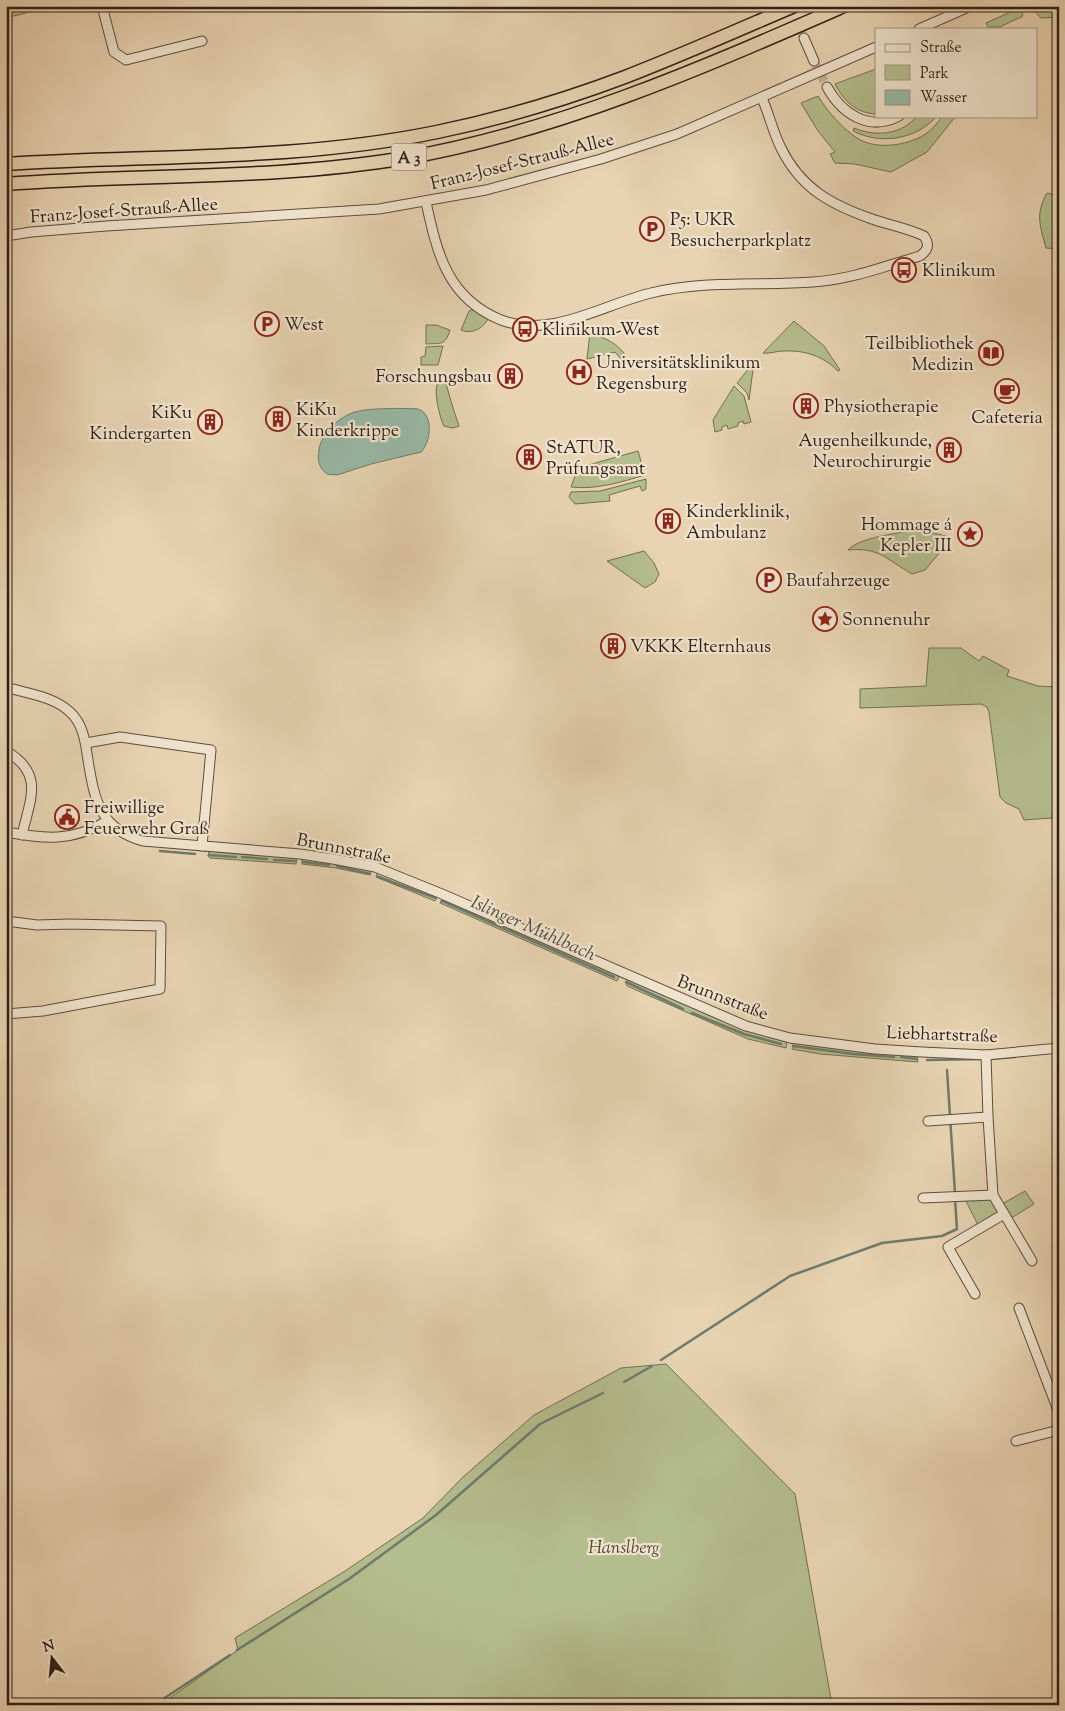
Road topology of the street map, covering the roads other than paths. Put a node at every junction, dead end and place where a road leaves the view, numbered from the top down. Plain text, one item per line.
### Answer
1 (102, 6) edge
2 (794, 6) edge
3 (844, 6) edge
4 (971, 6) edge
5 (921, 28) edge
6 (804, 38) tunnel mouth
7 (202, 41) dead end
8 (875, 48) edge
9 (814, 61) tunnel mouth
10 (827, 87) tunnel mouth
11 (762, 98) junction
12 (895, 118) edge
13 (6, 164) edge
14 (6, 184) edge
15 (426, 202) junction
16 (6, 236) edge
17 (6, 687) edge
18 (86, 743) junction
19 (6, 751) edge
20 (107, 821) junction
21 (6, 832) edge
22 (22, 835) junction
23 (202, 846) junction
24 (6, 921) edge
25 (6, 1014) edge
26 (825, 1042) joint
27 (1059, 1048) edge
28 (986, 1058) junction
29 (988, 1117) junction
30 (928, 1121) dead end
31 (993, 1195) junction
32 (923, 1198) dead end
33 (1004, 1214) junction
34 (1032, 1261) dead end
35 (975, 1294) dead end
36 (1018, 1308) dead end
37 (1059, 1413) edge
38 (1059, 1430) edge
39 (1016, 1440) dead end

1 - 7 street
2 - 13 highway, A 3
3 - 14 highway, A 3
4 - 5 street
6 - 9 street
8 - 11 street, Franz-Josef-Strauß-Allee
10 - 12 street
11 - 15 street, Franz-Josef-Strauß-Allee
11 - 15 street
15 - 16 street, Franz-Josef-Strauß-Allee
17 - 18 street, Brunnstraße
18 - 20 street, Brunnstraße
18 - 23 street
19 - 22 street
20 - 22 street
20 - 23 street, Brunnstraße
21 - 22 street
23 - 26 street, Brunnstraße
24 - 25 street
26 - 28 street, Liebhartstraße
27 - 28 street, Liebhartstraße
28 - 29 street
29 - 30 street
29 - 31 street
31 - 32 street
31 - 33 street
33 - 34 street
33 - 35 street
36 - 37 street
38 - 39 street

